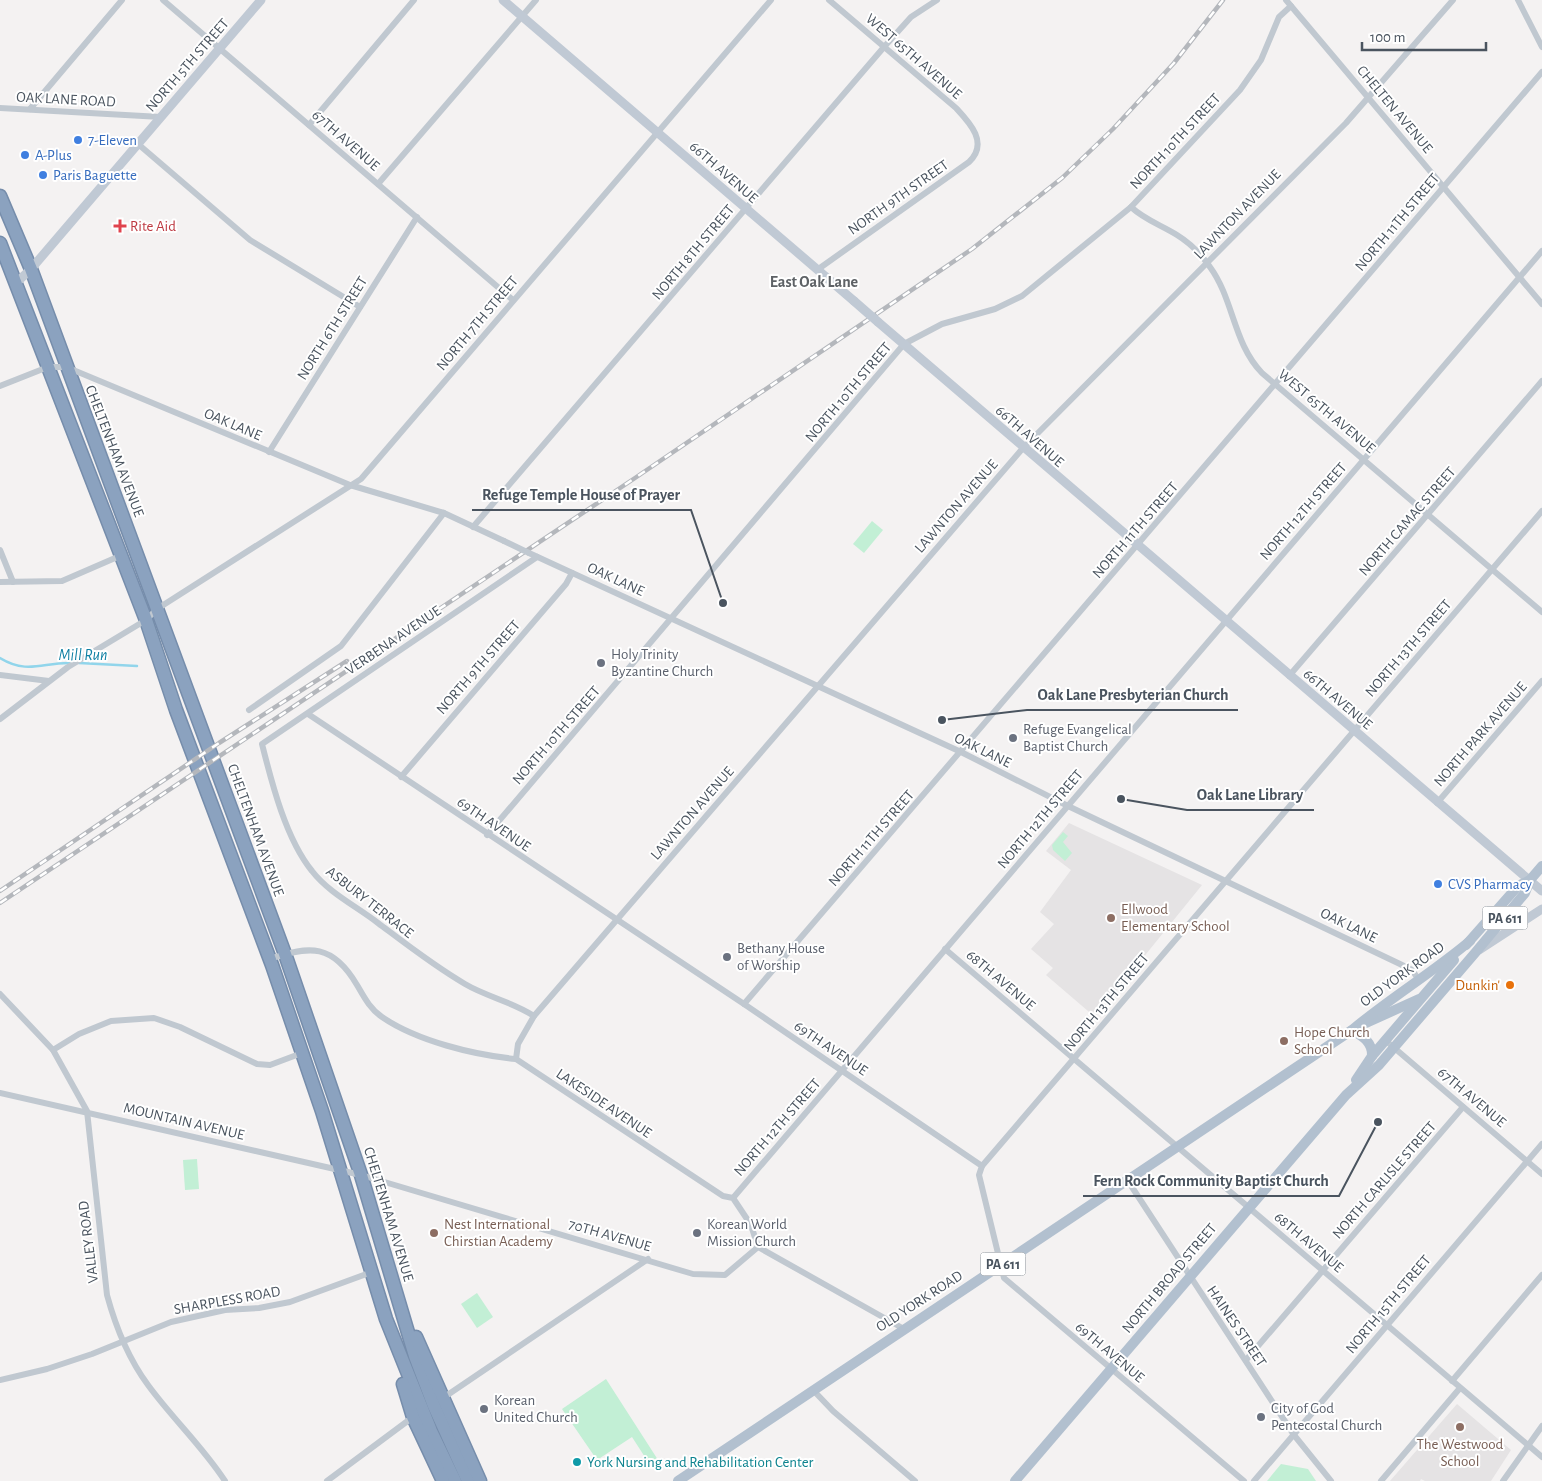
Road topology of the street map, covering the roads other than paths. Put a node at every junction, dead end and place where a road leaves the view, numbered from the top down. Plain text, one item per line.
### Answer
1 (122, 0) edge
2 (163, 0) edge
3 (261, 0) edge
4 (414, 0) edge
5 (503, 0) edge
6 (536, 0) edge
7 (771, 0) edge
8 (829, 0) edge
9 (937, 0) edge
10 (1286, 0) edge
11 (1453, 0) edge
12 (1518, 0) edge
13 (1291, 6) junction
14 (522, 16) junction
15 (884, 46) junction
16 (1542, 47) edge
17 (220, 48) junction
18 (1542, 72) edge
19 (1369, 98) junction
20 (0, 108) edge
21 (30, 109) junction
22 (161, 117) junction
23 (309, 125) junction
24 (658, 133) junction
25 (977, 135) joint
26 (138, 144) junction
27 (378, 184) junction
28 (1444, 186) junction
29 (0, 196) edge
30 (1132, 206) junction
31 (746, 209) junction
32 (417, 217) junction
33 (0, 243) edge
34 (1542, 251) edge
35 (1207, 263) junction
36 (31, 269) junction
37 (817, 270) junction
38 (1520, 278) junction
39 (16, 283) junction
40 (513, 300) junction
41 (1542, 304) edge
42 (360, 307) junction
43 (904, 344) junction
44 (48, 367) junction
45 (66, 367) junction
46 (1542, 381) edge
47 (1276, 385) junction
48 (0, 386) edge
49 (1023, 448) junction
50 (269, 452) junction
51 (1364, 459) junction
52 (350, 485) junction
53 (1542, 511) edge
54 (444, 513) junction
55 (1429, 514) junction
56 (473, 527) junction
57 (1138, 546) junction
58 (0, 550) edge
59 (122, 556) junction
60 (537, 557) junction
61 (1492, 569) junction
62 (572, 573) junction
63 (0, 582) edge
64 (13, 582) junction
65 (157, 609) junction
66 (1542, 612) edge
67 (671, 619) junction
68 (146, 620) junction
69 (1226, 620) junction
70 (0, 676) edge
71 (1289, 676) junction
72 (1542, 681) edge
73 (50, 682) junction
74 (818, 686) junction
75 (249, 710) dead end
76 (308, 714) junction
77 (0, 719) edge
78 (1354, 730) junction
79 (262, 744) joint
80 (961, 752) junction
81 (401, 777) junction
82 (1437, 803) junction
83 (1068, 806) junction
84 (487, 835) junction
85 (1542, 866) edge
86 (1225, 880) junction
87 (1530, 880) junction
88 (1542, 891) edge
89 (1542, 909) edge
90 (617, 920) junction
91 (1470, 941) junction
92 (946, 950) junction
93 (1475, 953) junction
94 (285, 954) junction
95 (270, 959) junction
96 (1419, 980) junction
97 (1441, 992) junction
98 (0, 994) edge
99 (1422, 998) junction
100 (744, 1004) junction
101 (534, 1016) junction
102 (1352, 1030) junction
103 (1390, 1044) junction
104 (54, 1050) junction
105 (302, 1053) junction
106 (1372, 1056) junction
107 (1075, 1058) junction
108 (516, 1059) junction
109 (842, 1071) junction
110 (0, 1093) edge
111 (1346, 1095) junction
112 (1463, 1106) junction
113 (86, 1111) junction
114 (1542, 1144) edge
115 (1178, 1148) junction
116 (1527, 1161) junction
117 (982, 1166) junction
118 (342, 1171) junction
119 (1542, 1174) edge
120 (361, 1175) junction
121 (1128, 1181) junction
122 (733, 1198) junction
123 (1250, 1208) junction
124 (758, 1246) junction
125 (648, 1259) junction
126 (1000, 1266) junction
127 (1323, 1270) junction
128 (373, 1272) junction
129 (1542, 1275) edge
130 (1190, 1277) junction
131 (397, 1292) junction
132 (386, 1319) junction
133 (1386, 1325) junction
134 (904, 1329) junction
135 (123, 1342) junction
136 (1246, 1360) junction
137 (1112, 1370) junction
138 (0, 1380) edge
139 (1452, 1381) junction
140 (1460, 1388) junction
141 (813, 1390) junction
142 (443, 1398) junction
143 (413, 1417) junction
144 (1542, 1426) edge
145 (1294, 1435) junction
146 (1528, 1446) junction
147 (1542, 1457) edge
148 (225, 1481) edge
149 (327, 1481) edge
150 (443, 1481) edge
151 (455, 1481) edge
152 (468, 1481) edge
153 (480, 1481) edge
154 (678, 1481) edge
155 (915, 1481) edge
156 (1016, 1481) edge
157 (1244, 1481) edge
158 (1254, 1481) edge
159 (1331, 1481) edge
160 (1380, 1481) edge
161 (1503, 1481) edge

1 - 21 street
2 - 17 street, 67TH AVENUE
3 - 17 street, NORTH 5TH STREET
4 - 23 street
5 - 14 street, 66TH AVENUE
6 - 14 street
7 - 24 street, NORTH 7TH STREET
8 - 15 street, WEST 65TH AVENUE
9 - 15 street, NORTH 8TH STREET
10 - 13 street, CHELTEN AVENUE
11 - 19 street, LAWNTON AVENUE
12 - 16 street
13 - 19 street, CHELTEN AVENUE
13 - 30 street, NORTH 10TH STREET
14 - 24 street, 66TH AVENUE
14 - 27 street
15 - 25 street, WEST 65TH AVENUE
15 - 31 street, NORTH 8TH STREET
17 - 22 street, NORTH 5TH STREET
17 - 23 street, 67TH AVENUE
18 - 28 street, NORTH 11TH STREET
19 - 28 street, CHELTEN AVENUE
19 - 35 street, LAWNTON AVENUE
20 - 21 street, OAK LANE ROAD
21 - 22 street, OAK LANE ROAD
22 - 26 street, NORTH 5TH STREET
23 - 27 street, 67TH AVENUE
24 - 31 street, 66TH AVENUE
24 - 40 street, NORTH 7TH STREET
25 - 37 street, NORTH 9TH STREET
26 - 36 street, NORTH 5TH STREET
26 - 42 street
27 - 32 street, 67TH AVENUE
28 - 38 street, CHELTEN AVENUE
28 - 47 street, NORTH 11TH STREET
29 - 36 highway, CHELTENHAM AVENUE
30 - 35 street, WEST 65TH AVENUE
30 - 43 street, NORTH 10TH STREET
31 - 37 street, 66TH AVENUE
31 - 56 street, NORTH 8TH STREET
32 - 40 street, 67TH AVENUE
32 - 42 street, NORTH 6TH STREET
33 - 39 highway, CHELTENHAM AVENUE
34 - 38 street, NORTH 12TH STREET
35 - 47 street, WEST 65TH AVENUE
35 - 49 street, LAWNTON AVENUE
36 - 39 street, NORTH 5TH STREET
36 - 45 highway, CHELTENHAM AVENUE
37 - 43 street, 66TH AVENUE, bridge
38 - 41 street, CHELTEN AVENUE
38 - 51 street, NORTH 12TH STREET
39 - 44 highway, CHELTENHAM AVENUE
40 - 52 street, NORTH 7TH STREET
42 - 50 street, NORTH 6TH STREET
43 - 49 street, 66TH AVENUE
43 - 67 street, NORTH 10TH STREET
44 - 45 street
44 - 48 street
44 - 59 highway, CHELTENHAM AVENUE
45 - 50 street, OAK LANE
45 - 65 highway, CHELTENHAM AVENUE
46 - 55 street, NORTH CAMAC STREET
47 - 51 street, WEST 65TH AVENUE
47 - 57 street, NORTH 11TH STREET
49 - 57 street, 66TH AVENUE
49 - 74 street, LAWNTON AVENUE
50 - 52 street, OAK LANE
51 - 55 street, WEST 65TH AVENUE
51 - 69 street, NORTH 12TH STREET
52 - 54 street, OAK LANE
52 - 65 street, NORTH 7TH STREET
53 - 61 street, NORTH 13TH STREET
54 - 56 street, OAK LANE
54 - 75 street
55 - 61 street, WEST 65TH AVENUE
55 - 71 street, NORTH CAMAC STREET
56 - 60 street, OAK LANE, bridge
57 - 69 street, 66TH AVENUE
57 - 80 street, NORTH 11TH STREET
58 - 64 street
59 - 64 street
59 - 68 highway, CHELTENHAM AVENUE
60 - 62 street, OAK LANE
60 - 76 street, VERBENA AVENUE
61 - 66 street, WEST 65TH AVENUE
61 - 78 street, NORTH 13TH STREET
62 - 67 street, OAK LANE
62 - 81 street, NORTH 9TH STREET
63 - 64 street
65 - 68 street, NORTH 7TH STREET
65 - 94 highway, CHELTENHAM AVENUE
67 - 74 street, OAK LANE
67 - 84 street, NORTH 10TH STREET
68 - 73 street, NORTH 7TH STREET
68 - 95 highway, CHELTENHAM AVENUE
69 - 71 street, 66TH AVENUE
69 - 83 street, NORTH 12TH STREET
70 - 73 street
71 - 78 street, 66TH AVENUE
72 - 82 street, NORTH PARK AVENUE
73 - 77 street, NORTH 7TH STREET
74 - 80 street, OAK LANE
74 - 90 street, LAWNTON AVENUE
76 - 79 street, VERBENA AVENUE
76 - 81 street, 69TH AVENUE
78 - 82 street, 66TH AVENUE
78 - 86 street, NORTH 13TH STREET
79 - 101 street, ASBURY TERRACE
80 - 83 street, OAK LANE
80 - 100 street, NORTH 11TH STREET
81 - 84 street, 69TH AVENUE
82 - 87 street, 66TH AVENUE
83 - 86 street, OAK LANE
83 - 92 street, NORTH 12TH STREET
84 - 90 street, 69TH AVENUE
85 - 87 main road, NORTH BROAD STREET / PA 611
86 - 96 street, OAK LANE
86 - 107 street, NORTH 13TH STREET
87 - 88 street, 66TH AVENUE
87 - 91 main road, NORTH BROAD STREET / PA 611
87 - 93 main road, NORTH BROAD STREET / PA 611
89 - 93 street
90 - 100 street, 69TH AVENUE
90 - 101 street, LAWNTON AVENUE
91 - 96 main road, OLD YORK ROAD / PA 611
91 - 99 main road, NORTH BROAD STREET
92 - 107 street, 68TH AVENUE
92 - 109 street, NORTH 12TH STREET
93 - 97 main road, NORTH BROAD STREET / PA 611
94 - 95 street, LAKESIDE AVENUE
94 - 108 street, LAKESIDE AVENUE
94 - 120 highway, CHELTENHAM AVENUE
95 - 105 highway, CHELTENHAM AVENUE
96 - 102 main road, OLD YORK ROAD / PA 611
97 - 99 main road, OLD YORK ROAD / PA 611
97 - 103 main road, NORTH BROAD STREET
98 - 104 street, VALLEY ROAD
99 - 102 main road, OLD YORK ROAD / PA 611
99 - 103 main road, NORTH BROAD STREET
100 - 109 street, 69TH AVENUE
101 - 108 street, LAWNTON AVENUE
102 - 106 main road
102 - 115 main road, OLD YORK ROAD / PA 611
103 - 106 main road, NORTH BROAD STREET
103 - 111 main road, NORTH BROAD STREET
103 - 112 street, 67TH AVENUE
104 - 105 street
104 - 113 street, VALLEY ROAD
105 - 118 highway, CHELTENHAM AVENUE
106 - 111 main road, NORTH BROAD STREET
107 - 115 street, 68TH AVENUE
107 - 117 street, NORTH 13TH STREET
108 - 122 street, LAKESIDE AVENUE
109 - 117 street, 69TH AVENUE
109 - 122 street, NORTH 12TH STREET
110 - 113 street, MOUNTAIN AVENUE
111 - 123 main road, NORTH BROAD STREET
112 - 116 street, 67TH AVENUE
112 - 127 street, NORTH CARLISLE STREET
113 - 118 street, MOUNTAIN AVENUE
113 - 135 street, VALLEY ROAD
114 - 116 street, NORTH 15TH STREET
115 - 121 main road, OLD YORK ROAD / PA 611
115 - 123 street, 68TH AVENUE
116 - 119 street, 67TH AVENUE
116 - 133 street, NORTH 15TH STREET
117 - 126 street, 69TH AVENUE
118 - 120 street, MOUNTAIN AVENUE
118 - 128 highway, CHELTENHAM AVENUE
120 - 125 street, 70TH AVENUE
120 - 131 highway, CHELTENHAM AVENUE
121 - 126 main road, OLD YORK ROAD / PA 611
121 - 130 street, HAINES STREET
122 - 124 street
123 - 127 street, 68TH AVENUE
123 - 130 main road, NORTH BROAD STREET
124 - 125 street, 70TH AVENUE
124 - 134 street
125 - 142 street
126 - 134 main road, OLD YORK ROAD / PA 611
126 - 137 street, 69TH AVENUE
127 - 133 street, 68TH AVENUE
127 - 136 street, NORTH CARLISLE STREET
128 - 132 highway, CHELTENHAM AVENUE
128 - 135 street, SHARPLESS ROAD
129 - 139 street
130 - 136 street, HAINES STREET
130 - 137 main road, NORTH BROAD STREET
131 - 142 highway
131 - 152 highway, CHELTENHAM AVENUE
132 - 143 highway
132 - 151 highway, CHELTENHAM AVENUE
133 - 139 street, 68TH AVENUE
133 - 145 street, NORTH 15TH STREET
134 - 141 main road, OLD YORK ROAD / PA 611
135 - 138 street, SHARPLESS ROAD
135 - 148 street, VALLEY ROAD
136 - 145 street, HAINES STREET
137 - 156 main road, NORTH BROAD STREET
137 - 157 street, 69TH AVENUE
139 - 140 street, 68TH AVENUE
140 - 146 street, 68TH AVENUE
140 - 160 street
141 - 154 main road, OLD YORK ROAD / PA 611
141 - 155 street
142 - 153 highway
143 - 149 street
143 - 150 highway
144 - 146 street
145 - 158 street, NORTH 15TH STREET
145 - 159 street, HAINES STREET
146 - 147 street, 68TH AVENUE
146 - 161 street

